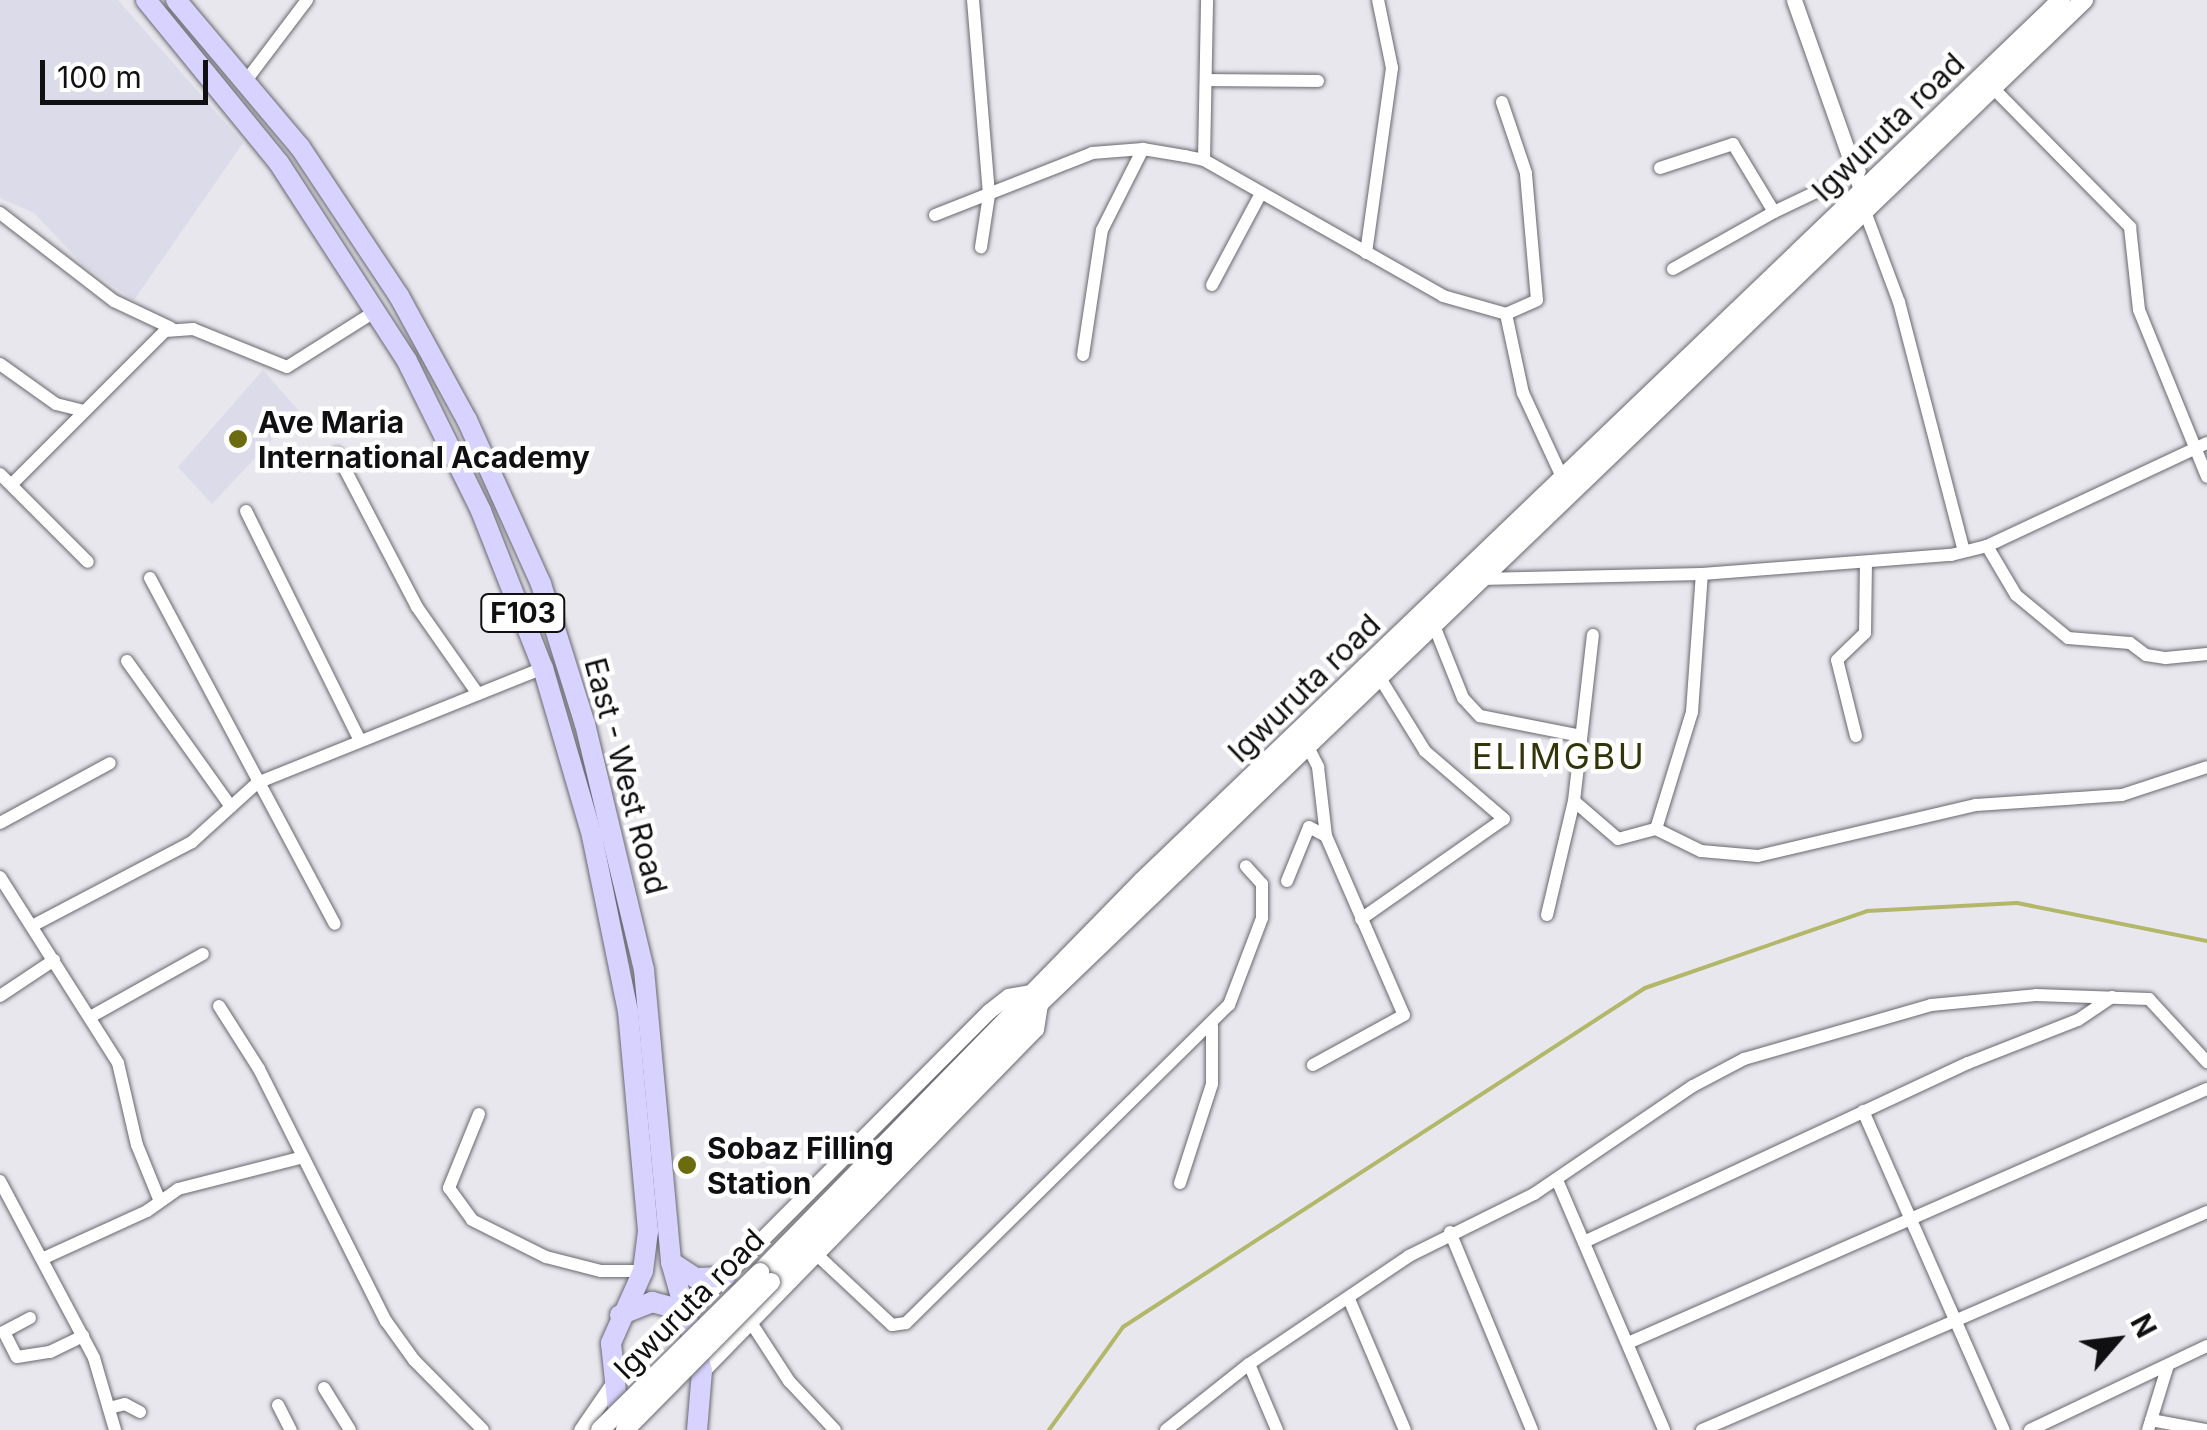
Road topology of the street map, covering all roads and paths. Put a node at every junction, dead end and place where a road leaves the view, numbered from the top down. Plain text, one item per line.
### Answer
1 (146, 0) edge
2 (176, 0) edge
3 (308, 0) edge
4 (972, 0) edge
5 (1207, 0) edge
6 (1378, 0) edge
7 (1794, 0) edge
8 (2061, 0) edge
9 (2084, 0) edge
10 (1207, 80) junction
11 (1318, 81) dead end
12 (245, 82) junction
13 (1992, 87) junction
14 (1502, 102) dead end
15 (1143, 149) junction
16 (1204, 160) junction
17 (1660, 168) dead end
18 (1862, 180) junction
19 (1260, 195) junction
20 (989, 196) junction
21 (1864, 209) junction
22 (1774, 212) junction
23 (0, 213) edge
24 (935, 214) dead end
25 (981, 247) dead end
26 (1366, 254) junction
27 (1674, 269) dead end
28 (1212, 285) dead end
29 (376, 310) junction
30 (1506, 314) junction
31 (171, 328) junction
32 (1083, 354) dead end
33 (0, 364) edge
34 (80, 410) junction
35 (2202, 446) edge
36 (336, 454) dead end
37 (0, 474) edge
38 (1562, 477) junction
39 (2207, 477) edge
40 (12, 484) junction
41 (246, 511) dead end
42 (1987, 546) junction
43 (1964, 552) junction
44 (88, 562) dead end
45 (1866, 565) junction
46 (1702, 574) junction
47 (150, 578) dead end
48 (1480, 579) junction
49 (1433, 623) junction
50 (1593, 635) dead end
51 (2207, 654) edge
52 (127, 662) dead end
53 (543, 668) junction
54 (1378, 676) junction
55 (478, 694) junction
56 (1580, 736) junction
57 (1856, 736) dead end
58 (359, 739) junction
59 (1307, 745) junction
60 (110, 763) dead end
61 (2207, 766) edge
62 (257, 783) junction
63 (1574, 801) junction
64 (230, 807) junction
65 (0, 824) edge
66 (1656, 829) junction
67 (1326, 836) junction
68 (1246, 866) dead end
69 (0, 877) edge
70 (1287, 882) dead end
71 (1547, 915) dead end
72 (1361, 919) junction
73 (335, 924) dead end
74 (32, 926) junction
75 (203, 954) dead end
76 (54, 960) junction
77 (0, 996) edge
78 (2081, 996) junction
79 (2112, 996) junction
80 (1035, 998) junction
81 (219, 1006) dead end
82 (638, 1008) junction
83 (92, 1016) junction
84 (2086, 1016) junction
85 (1212, 1026) junction
86 (2207, 1062) edge
87 (1313, 1064) dead end
88 (2207, 1088) edge
89 (1863, 1111) junction
90 (479, 1114) dead end
91 (300, 1158) junction
92 (1557, 1180) junction
93 (0, 1181) edge
94 (1180, 1182) dead end
95 (159, 1199) junction
96 (2207, 1212) edge
97 (1910, 1216) junction
98 (1450, 1232) junction
99 (1584, 1242) junction
100 (814, 1252) junction
101 (44, 1258) junction
102 (671, 1262) junction
103 (643, 1272) junction
104 (725, 1277) junction
105 (1349, 1299) junction
106 (683, 1313) junction
107 (620, 1316) junction
108 (30, 1318) dead end
109 (1956, 1319) junction
110 (750, 1321) junction
111 (83, 1336) junction
112 (1628, 1343) junction
113 (2207, 1346) edge
114 (1249, 1364) junction
115 (2168, 1364) junction
116 (702, 1372) junction
117 (612, 1385) junction
118 (324, 1388) dead end
119 (278, 1406) dead end
120 (109, 1408) junction
121 (140, 1412) dead end
122 (621, 1425) edge
123 (2149, 1425) edge
124 (115, 1430) edge
125 (291, 1430) edge
126 (350, 1430) edge
127 (483, 1430) edge
128 (580, 1430) edge
129 (600, 1430) edge
130 (698, 1430) edge
131 (836, 1430) edge
132 (1166, 1430) edge
133 (1277, 1430) edge
134 (1405, 1430) edge
135 (1532, 1430) edge
136 (1664, 1430) edge
137 (1702, 1430) edge
138 (2004, 1430) edge
139 (2030, 1430) edge
140 (2205, 1430) edge

1 - 29 main road, East - West Road / F103
2 - 12 main road, East - West Road / F103
3 - 12 street
4 - 20 street
5 - 10 street
6 - 26 street
7 - 18 street
8 - 18 main road, Igwuruta road
9 - 13 main road, Igwuruta road
10 - 11 street
10 - 16 street
12 - 82 main road, East - West Road / F103
13 - 21 main road, Igwuruta road
13 - 35 street
14 - 30 street
15 - 16 street
15 - 20 street
15 - 32 street
16 - 19 street
17 - 22 street
18 - 21 street
18 - 22 street
18 - 38 main road, Igwuruta road
19 - 26 street
19 - 28 street
20 - 24 street
20 - 25 street
21 - 43 street
21 - 48 main road, Igwuruta road
22 - 27 street
23 - 31 street
26 - 30 street
29 - 31 street
29 - 53 main road, East - West Road / F103
30 - 38 street
31 - 34 street
33 - 34 street
34 - 40 street
35 - 39 street
35 - 42 street
36 - 55 street
37 - 40 street
38 - 80 main road, Igwuruta road
40 - 44 street
41 - 58 street
42 - 43 street
42 - 51 street
43 - 45 street
45 - 46 street
45 - 57 street
46 - 48 street
46 - 66 street
47 - 62 street
48 - 49 main road, Igwuruta road
49 - 54 main road, Igwuruta road
49 - 56 street
50 - 56 street
52 - 64 street
53 - 55 street
53 - 82 main road, East - West Road / F103
54 - 59 main road, Igwuruta road
54 - 72 street
55 - 58 street
56 - 63 street
58 - 62 street
59 - 67 street
59 - 80 main road, Igwuruta road
60 - 65 street
61 - 66 street
62 - 64 street
62 - 73 street
63 - 66 street
63 - 71 street
64 - 74 street
67 - 70 street
67 - 72 street
68 - 85 street
69 - 74 street
72 - 87 street
74 - 76 street
75 - 83 street
76 - 77 street
76 - 83 street
78 - 79 street
78 - 84 street
78 - 92 street
79 - 84 street
79 - 86 street
80 - 100 street
80 - 104 street
80 - 122 main road, Igwuruta road, bridge
81 - 91 street
82 - 102 main road, East - West Road / F103
82 - 103 main road, East - West Road / F103
83 - 95 street
84 - 89 street
85 - 94 street
85 - 100 street
88 - 97 street
89 - 97 street
89 - 99 street
90 - 103 street
91 - 95 street
91 - 127 street
92 - 98 street
92 - 99 street
93 - 101 street
95 - 101 street
96 - 109 street
97 - 109 street
97 - 112 street
98 - 105 street
98 - 135 street
99 - 112 street
100 - 110 street
101 - 111 street
102 - 104 main road
102 - 106 main road, East - West Road / F103
103 - 107 main road, East - West Road / F103
104 - 106 street
105 - 114 street
105 - 134 street
106 - 107 main road
106 - 116 main road, East - West Road
107 - 117 main road, East - West Road
108 - 111 street
109 - 137 street
109 - 138 street
110 - 116 street
110 - 131 street
111 - 120 street
112 - 136 street
113 - 115 street
114 - 132 street
114 - 133 street
115 - 123 street
115 - 139 street
116 - 130 main road, East - West Road
117 - 122 main road, East - West Road
117 - 128 street
118 - 126 street
119 - 125 street
120 - 121 street
120 - 124 street
122 - 129 main road, Igwuruta road, bridge
123 - 140 street

